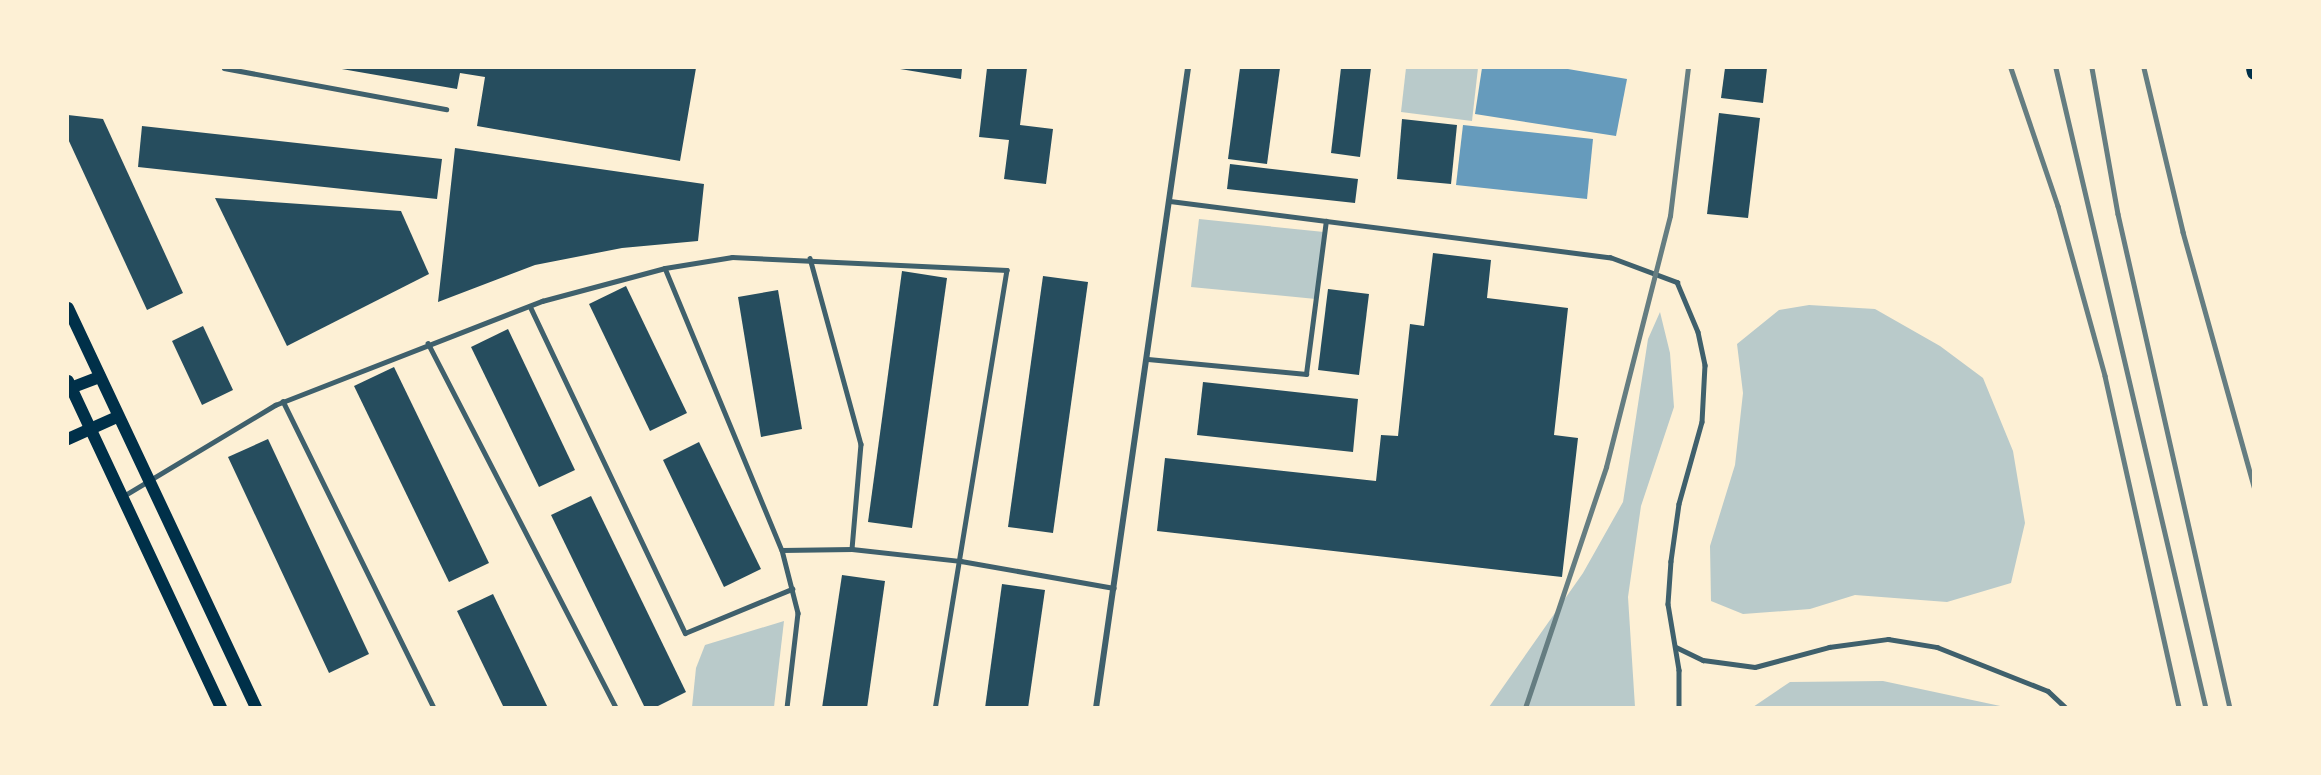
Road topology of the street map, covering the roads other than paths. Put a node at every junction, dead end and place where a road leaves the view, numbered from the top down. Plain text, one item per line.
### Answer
1 (224, 68) edge
2 (1188, 68) edge
3 (446, 109) dead end
4 (1170, 201) junction
5 (1326, 221) junction
6 (810, 258) junction
7 (665, 268) junction
8 (530, 306) junction
9 (68, 308) edge
10 (428, 343) junction
11 (1148, 359) junction
12 (100, 377) junction
13 (69, 386) edge
14 (283, 401) junction
15 (117, 417) junction
16 (89, 429) junction
17 (68, 439) edge
18 (148, 481) junction
19 (121, 498) junction
20 (852, 549) junction
21 (782, 550) junction
22 (961, 561) junction
23 (1114, 588) junction
24 (792, 589) junction
25 (1676, 647) junction
26 (221, 708) edge
27 (256, 708) edge
28 (434, 708) edge
29 (616, 708) edge
30 (787, 708) edge
31 (935, 708) edge
32 (1096, 708) edge
33 (1679, 708) edge
34 (2066, 708) edge

1 - 3 lane
2 - 4 street
4 - 5 lane
4 - 11 street
5 - 11 lane
5 - 25 lane
6 - 7 lane
6 - 20 lane
6 - 22 lane
7 - 8 lane
7 - 21 lane
8 - 10 lane
8 - 24 lane
9 - 12 main road
10 - 14 lane
10 - 29 lane
11 - 23 street
12 - 13 main road
12 - 15 main road
13 - 16 main road
14 - 18 lane
14 - 28 lane
15 - 16 main road
15 - 18 main road
16 - 17 main road
16 - 19 main road
18 - 19 lane
18 - 27 main road
19 - 26 main road
20 - 21 lane
20 - 22 lane
21 - 24 lane
22 - 23 lane
22 - 31 lane
23 - 32 street
24 - 30 lane
25 - 33 lane
25 - 34 lane

